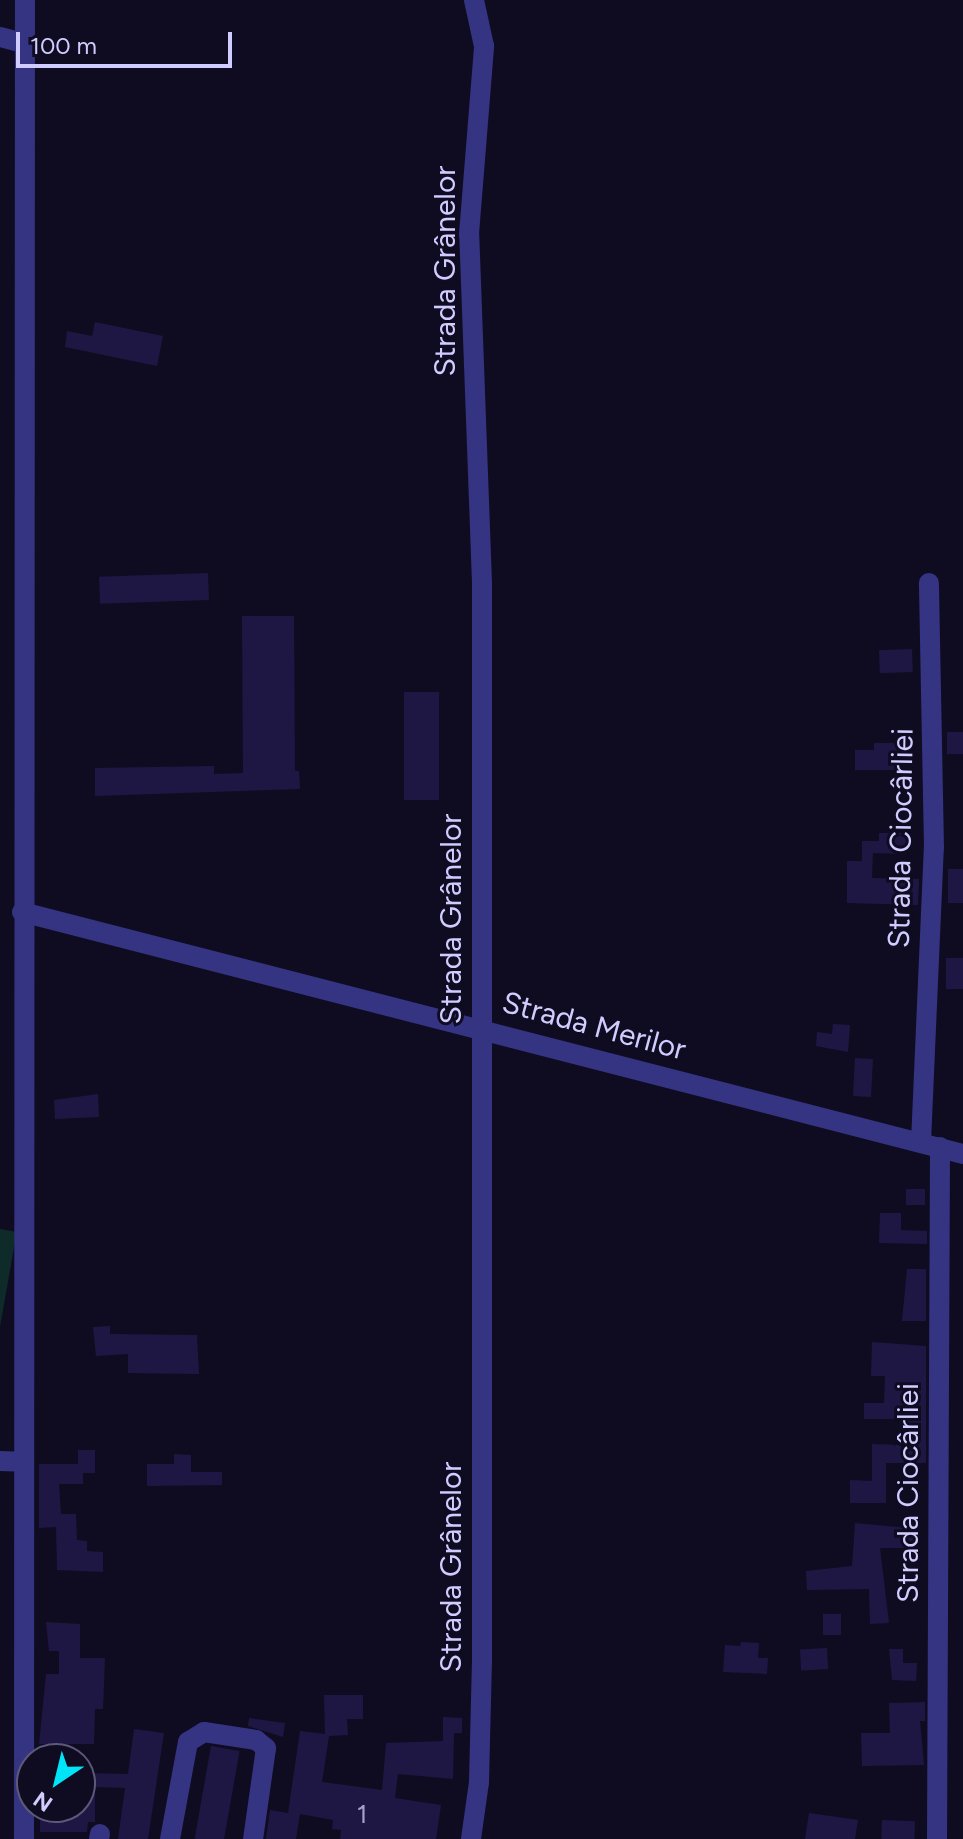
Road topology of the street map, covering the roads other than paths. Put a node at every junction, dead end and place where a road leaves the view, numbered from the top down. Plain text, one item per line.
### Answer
1 (25, 0) edge
2 (474, 0) edge
3 (0, 37) edge
4 (22, 43) junction
5 (929, 583) dead end
6 (22, 912) junction
7 (481, 1027) junction
8 (930, 1145) junction
9 (963, 1154) edge
10 (0, 1461) edge
11 (23, 1462) junction
12 (24, 1839) edge
13 (170, 1839) edge
14 (253, 1839) edge
15 (471, 1839) edge
16 (937, 1839) edge

1 - 4 street
2 - 7 street, Strada Grânelor
3 - 4 street
4 - 6 street
5 - 8 street, Strada Ciocârliei
6 - 7 street, Strada Merilor
6 - 11 street
7 - 8 street, Strada Merilor
7 - 15 street, Strada Grânelor
8 - 9 street, Strada Merilor
8 - 16 street, Strada Ciocârliei
10 - 11 street
11 - 12 street
13 - 14 street

